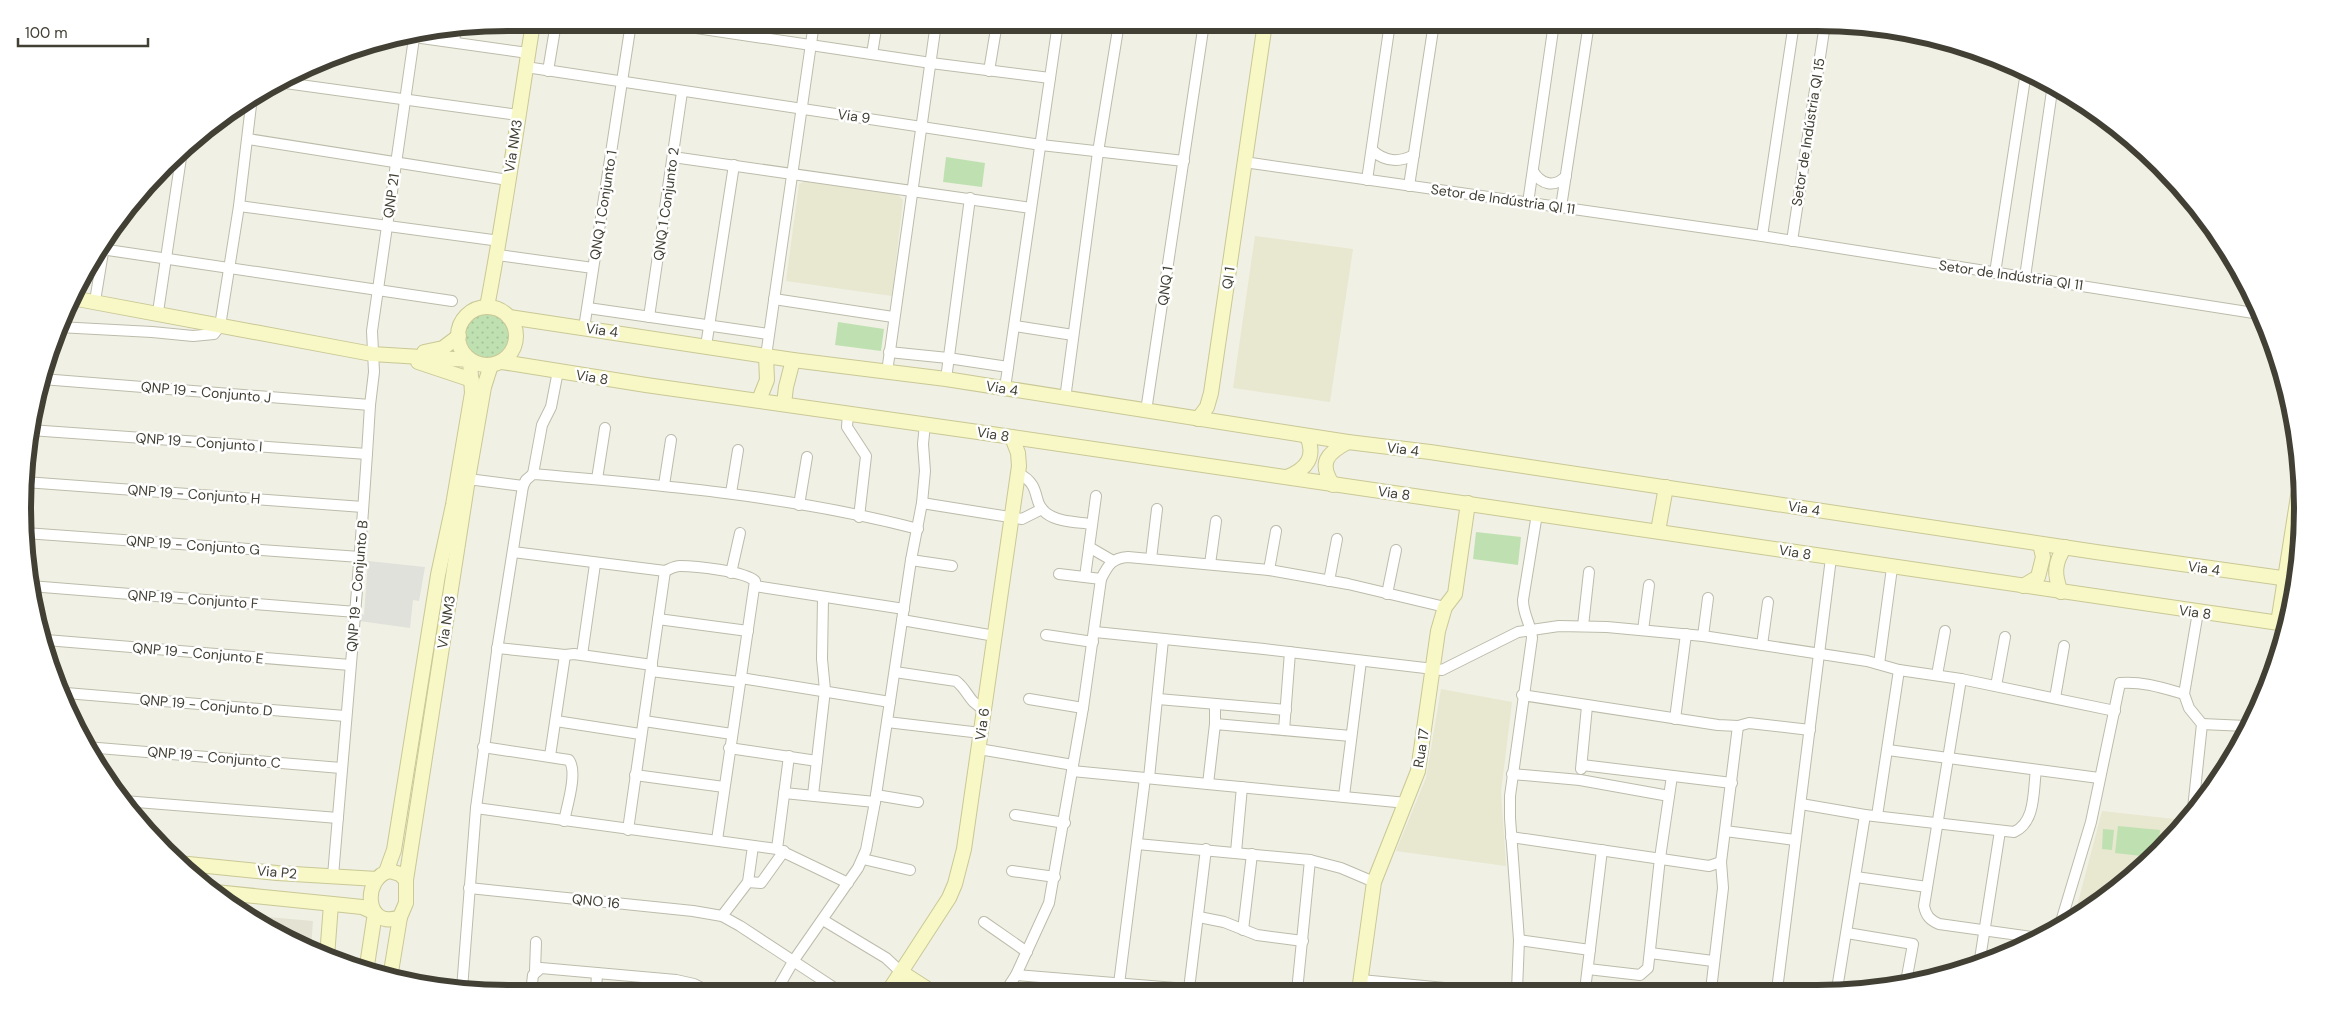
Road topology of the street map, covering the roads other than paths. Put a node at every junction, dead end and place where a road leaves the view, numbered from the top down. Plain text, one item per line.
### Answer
1 (532, 31) edge
2 (555, 31) edge
3 (630, 31) edge
4 (728, 31) edge
5 (753, 31) edge
6 (813, 31) edge
7 (875, 31) edge
8 (935, 31) edge
9 (996, 31) edge
10 (1057, 31) edge
11 (1118, 31) edge
12 (1203, 31) edge
13 (1264, 31) edge
14 (1389, 31) edge
15 (1433, 31) edge
16 (1553, 31) edge
17 (1589, 31) edge
18 (1793, 31) edge
19 (1824, 31) edge
20 (455, 34) edge
21 (752, 35) junction
22 (422, 39) edge
23 (414, 40) edge
24 (454, 42) junction
25 (811, 44) junction
26 (872, 54) junction
27 (527, 60) junction
28 (931, 63) junction
29 (548, 71) junction
30 (990, 71) junction
31 (1050, 78) junction
32 (2025, 79) edge
33 (621, 83) junction
34 (290, 84) edge
35 (682, 92) junction
36 (2051, 93) edge
37 (404, 100) junction
38 (251, 107) edge
39 (802, 109) junction
40 (518, 115) junction
41 (921, 126) junction
42 (248, 139) junction
43 (1041, 145) junction
44 (1372, 150) junction
45 (1098, 152) junction
46 (1414, 155) junction
47 (673, 156) junction
48 (1184, 161) junction
49 (1244, 162) junction
50 (180, 163) edge
51 (395, 163) junction
52 (734, 165) junction
53 (1533, 171) junction
54 (793, 173) junction
55 (1566, 176) junction
56 (508, 180) junction
57 (1367, 180) junction
58 (1409, 186) junction
59 (912, 191) junction
60 (970, 198) junction
61 (1528, 203) junction
62 (239, 206) junction
63 (1031, 208) junction
64 (1561, 208) junction
65 (387, 224) junction
66 (1762, 236) junction
67 (1792, 241) junction
68 (499, 248) junction
69 (108, 249) edge
70 (166, 257) junction
71 (101, 260) edge
72 (229, 268) junction
73 (593, 268) junction
74 (1995, 273) junction
75 (2025, 278) junction
76 (378, 290) junction
77 (79, 299) edge
78 (774, 299) junction
79 (95, 301) junction
80 (452, 301) dead end
81 (492, 308) junction
82 (588, 308) junction
83 (158, 312) junction
84 (2251, 313) edge
85 (510, 317) junction
86 (649, 317) junction
87 (893, 317) junction
88 (220, 326) junction
89 (709, 326) junction
90 (1015, 326) junction
91 (67, 328) edge
92 (584, 328) junction
93 (768, 334) junction
94 (1073, 335) junction
95 (459, 336) junction
96 (706, 346) junction
97 (888, 352) junction
98 (372, 354) junction
99 (398, 356) junction
100 (766, 356) junction
101 (948, 358) junction
102 (470, 360) junction
103 (793, 360) junction
104 (497, 363) junction
105 (1008, 367) junction
106 (558, 371) junction
107 (887, 372) junction
108 (946, 379) junction
109 (49, 380) edge
110 (472, 380) junction
111 (1005, 388) junction
112 (1211, 393) junction
113 (1065, 399) junction
114 (759, 400) junction
115 (784, 404) junction
116 (370, 405) junction
117 (1146, 411) junction
118 (848, 413) junction
119 (1198, 419) junction
120 (1219, 422) junction
121 (925, 424) junction
122 (605, 428) dead end
123 (37, 431) edge
124 (1307, 436) junction
125 (1012, 438) junction
126 (670, 440) dead end
127 (1036, 441) junction
128 (1348, 442) junction
129 (738, 450) dead end
130 (367, 454) junction
131 (807, 457) dead end
132 (1019, 470) junction
133 (533, 474) junction
134 (1287, 477) junction
135 (468, 479) junction
136 (597, 479) junction
137 (32, 483) edge
138 (664, 485) junction
139 (1333, 485) junction
140 (523, 486) junction
141 (1666, 486) junction
142 (731, 493) junction
143 (1096, 496) dead end
144 (922, 504) junction
145 (1468, 504) junction
146 (799, 505) junction
147 (364, 507) junction
148 (1042, 509) junction
149 (1157, 509) dead end
150 (1537, 514) junction
151 (859, 516) junction
152 (1012, 519) junction
153 (1216, 521) dead end
154 (1091, 524) junction
155 (918, 529) junction
156 (1276, 531) dead end
157 (1658, 531) junction
158 (32, 533) edge
159 (740, 533) dead end
160 (1337, 539) dead end
161 (2040, 544) junction
162 (1088, 547) junction
163 (2065, 547) junction
164 (1396, 550) dead end
165 (513, 552) junction
166 (360, 557) junction
167 (1831, 558) junction
168 (1151, 559) junction
169 (912, 560) junction
170 (1113, 561) junction
171 (595, 564) junction
172 (1210, 564) junction
173 (952, 566) dead end
174 (1892, 568) junction
175 (1270, 570) junction
176 (665, 572) junction
177 (1590, 572) dead end
178 (731, 573) junction
179 (1059, 574) dead end
180 (1085, 577) junction
181 (1101, 579) junction
182 (2288, 580) edge
183 (1329, 581) junction
184 (1650, 585) dead end
185 (755, 586) junction
186 (2023, 586) junction
187 (38, 587) edge
188 (2061, 592) junction
189 (1387, 594) junction
190 (823, 598) junction
191 (1708, 598) dead end
192 (1768, 602) dead end
193 (1445, 607) junction
194 (356, 612) junction
195 (2198, 612) junction
196 (903, 614) junction
197 (658, 618) junction
198 (2280, 624) edge
199 (1583, 626) junction
200 (1531, 629) junction
201 (1643, 630) junction
202 (748, 631) junction
203 (1945, 631) dead end
204 (1686, 634) junction
205 (1046, 635) dead end
206 (995, 636) junction
207 (1702, 636) junction
208 (1094, 637) junction
209 (2005, 637) dead end
210 (50, 640) edge
211 (1163, 640) junction
212 (1762, 645) junction
213 (2064, 646) dead end
214 (497, 648) junction
215 (1290, 652) junction
216 (565, 655) junction
217 (582, 655) junction
218 (1820, 656) junction
219 (1361, 661) junction
220 (1880, 664) junction
221 (350, 665) junction
222 (651, 668) junction
223 (1432, 670) junction
224 (1899, 670) junction
225 (895, 672) junction
226 (1937, 675) junction
227 (1961, 679) junction
228 (741, 680) junction
229 (1996, 686) junction
230 (825, 690) junction
231 (69, 693) edge
232 (2184, 694) junction
233 (1522, 695) junction
234 (2055, 698) junction
235 (1029, 699) dead end
236 (1158, 699) junction
237 (890, 702) junction
238 (1215, 704) junction
239 (1587, 706) junction
240 (1083, 708) junction
241 (984, 710) junction
242 (1286, 710) junction
243 (2115, 711) junction
244 (346, 716) junction
245 (1675, 719) junction
246 (556, 721) junction
247 (644, 721) junction
248 (887, 722) junction
249 (1215, 724) junction
250 (2202, 724) junction
251 (1738, 726) junction
252 (2241, 726) edge
253 (1284, 730) junction
254 (1810, 730) junction
255 (981, 733) junction
256 (640, 734) junction
257 (732, 734) junction
258 (1351, 736) junction
259 (484, 747) junction
260 (96, 748) edge
261 (729, 748) junction
262 (979, 749) junction
263 (1888, 750) junction
264 (550, 756) junction
265 (789, 756) junction
266 (1949, 758) junction
267 (816, 761) junction
268 (1582, 765) junction
269 (342, 768) junction
270 (1073, 768) junction
271 (2036, 770) junction
272 (1512, 774) junction
273 (635, 775) junction
274 (1672, 776) junction
275 (1147, 778) junction
276 (2099, 778) junction
277 (1580, 780) junction
278 (1732, 783) junction
279 (1208, 784) junction
280 (724, 787) junction
281 (1242, 787) junction
282 (784, 793) junction
283 (2194, 793) junction
284 (2198, 793) edge
285 (813, 795) junction
286 (1344, 796) junction
287 (1669, 796) junction
288 (876, 799) junction
289 (2194, 800) edge
290 (133, 802) edge
291 (918, 802) dead end
292 (1407, 803) junction
293 (1801, 804) junction
294 (476, 808) junction
295 (1015, 815) dead end
296 (1864, 815) junction
297 (1877, 816) junction
298 (338, 818) junction
299 (564, 820) junction
300 (1064, 823) junction
301 (1936, 823) junction
302 (628, 830) junction
303 (1725, 831) junction
304 (2000, 831) junction
305 (1511, 837) junction
306 (717, 840) junction
307 (1795, 840) junction
308 (1137, 844) junction
309 (753, 846) junction
310 (1206, 849) junction
311 (781, 850) junction
312 (1602, 850) junction
313 (1236, 852) junction
314 (1252, 854) junction
315 (1660, 858) junction
316 (863, 859) junction
317 (1310, 860) junction
318 (1721, 862) junction
319 (192, 864) edge
320 (910, 870) dead end
321 (1012, 871) dead end
322 (382, 875) junction
323 (334, 876) junction
324 (1055, 877) junction
325 (1856, 877) junction
326 (406, 880) junction
327 (748, 882) junction
328 (1374, 882) junction
329 (848, 883) junction
330 (469, 888) junction
331 (1927, 888) junction
332 (228, 893) edge
333 (331, 904) junction
334 (375, 913) junction
335 (722, 916) junction
336 (2063, 916) edge
337 (400, 917) junction
338 (1199, 917) junction
339 (824, 920) junction
340 (984, 922) dead end
341 (1243, 930) junction
342 (1985, 930) junction
343 (1847, 933) junction
344 (2027, 936) edge
345 (1519, 940) junction
346 (1303, 941) junction
347 (536, 942) dead end
348 (328, 949) edge
349 (1590, 950) junction
350 (1028, 952) junction
351 (1650, 953) junction
352 (1981, 955) edge
353 (794, 960) junction
354 (1713, 960) junction
355 (367, 963) edge
356 (1588, 968) junction
357 (391, 970) edge
358 (535, 971) junction
359 (902, 972) junction
360 (597, 973) junction
361 (1016, 975) junction
362 (1907, 977) edge
363 (685, 982) junction
364 (462, 983) edge
365 (1119, 984) junction
366 (1838, 984) edge
367 (532, 985) edge
368 (596, 985) edge
369 (685, 985) edge
370 (692, 985) edge
371 (780, 985) edge
372 (830, 985) edge
373 (893, 985) edge
374 (922, 985) edge
375 (1010, 985) edge
376 (1133, 985) edge
377 (1190, 985) edge
378 (1298, 985) edge
379 (1360, 985) edge
380 (1517, 985) edge
381 (1586, 985) edge
382 (1711, 985) edge
383 (1778, 985) edge

1 - 27 main road, Via NM3
2 - 29 street
3 - 33 street, QNQ 1 Conjunto 1
4 - 21 street
5 - 21 street
6 - 25 street
7 - 26 street
8 - 28 street
9 - 30 street
10 - 31 street
11 - 45 street
12 - 48 street, QNQ 1
13 - 49 main road, QI 1
14 - 44 street
15 - 46 street
16 - 53 street
17 - 55 street
18 - 66 street
19 - 67 street, Setor de Indústria QI 15
20 - 24 street
21 - 25 street
22 - 24 street, Via 9
23 - 37 street, QNP 21
24 - 27 street, Via 9
25 - 26 street
25 - 39 street
26 - 28 street
27 - 29 street, Via 9
27 - 40 main road, Via NM3
28 - 30 street
28 - 41 street
29 - 33 street, Via 9
30 - 31 street
31 - 43 street
32 - 74 street
33 - 35 street, Via 9
33 - 73 street, QNQ 1 Conjunto 1
34 - 37 street
35 - 39 street, Via 9
35 - 47 street, QNQ 1 Conjunto 2
36 - 75 street
37 - 40 street
37 - 51 street, QNP 21
38 - 42 street
39 - 41 street, Via 9
39 - 54 street
40 - 56 main road, Via NM3
41 - 43 street, Via 9
41 - 59 street
42 - 51 street
42 - 62 street
43 - 45 street, Via 9
43 - 63 street
44 - 46 street
44 - 57 street
45 - 48 street, Via 9
45 - 94 street
46 - 58 street
47 - 52 street
47 - 86 street, QNQ 1 Conjunto 2
48 - 117 street, QNQ 1
49 - 57 street, Setor de Indústria QI 11
49 - 112 main road, QI 1
50 - 70 street
51 - 56 street
51 - 65 street, QNP 21
52 - 54 street
52 - 89 street
53 - 55 street
53 - 61 street
54 - 59 street
54 - 78 street
55 - 64 street
56 - 68 main road, Via NM3
57 - 58 street, Setor de Indústria QI 11
58 - 61 street, Setor de Indústria QI 11
59 - 60 street
59 - 87 street
60 - 63 street
60 - 101 street
61 - 64 street, Setor de Indústria QI 11
62 - 65 street
62 - 72 street
63 - 90 street
64 - 66 street, Setor de Indústria QI 11
65 - 68 street
65 - 76 street, QNP 21
66 - 67 street, Setor de Indústria QI 11
67 - 74 street, Setor de Indústria QI 11
68 - 73 street
68 - 81 main road, Via NM3
69 - 70 street
70 - 72 street
70 - 83 street
71 - 79 street
72 - 76 street
72 - 88 street
73 - 82 street, QNQ 1 Conjunto 1
74 - 75 street, Setor de Indústria QI 11
75 - 84 street, Setor de Indústria QI 11
76 - 80 street
76 - 98 street, QNP 21
77 - 79 main road
78 - 87 street
78 - 93 street
79 - 83 main road
81 - 85 main road
81 - 95 main road
82 - 86 street
82 - 92 street, QNQ 1 Conjunto 1
83 - 88 main road
85 - 92 main road, Via 4
85 - 104 main road
86 - 89 street
87 - 97 street
88 - 91 street
88 - 98 main road
89 - 93 street
89 - 96 street
90 - 94 street
90 - 105 street
92 - 96 main road, Via 4
93 - 100 street
94 - 113 street
95 - 99 main road
95 - 102 main road
96 - 100 main road, Via 4
97 - 101 street
97 - 107 street
98 - 99 main road
98 - 116 street, QNP 19 - Conjunto B
99 - 102 main road
99 - 110 main road
100 - 103 main road, Via 4
100 - 114 main road
101 - 105 street
101 - 108 street
102 - 104 main road
102 - 110 main road, Via NM3
103 - 107 main road, Via 4
103 - 115 main road
104 - 106 main road, Via 8
104 - 135 main road, Via NM3
105 - 111 street
106 - 114 main road, Via 8
106 - 133 street
107 - 108 main road, Via 4
108 - 111 main road, Via 4
109 - 116 street, QNP 19 - Conjunto J
110 - 322 main road, Via NM3
111 - 113 main road, Via 4
112 - 119 main road, QI 1
112 - 120 main road, QI 1
113 - 117 main road, Via 4
114 - 115 main road, Via 8
115 - 118 main road, Via 8
116 - 130 street, QNP 19 - Conjunto B
117 - 119 main road, Via 4
118 - 121 main road, Via 8
118 - 151 street
119 - 120 main road, Via 4
120 - 124 main road, Via 4
121 - 125 main road, Via 8
121 - 144 street
122 - 136 street
123 - 130 street, QNP 19 - Conjunto I
124 - 128 main road, Via 4
124 - 134 main road
125 - 127 main road, Via 8
125 - 132 main road, Via 6
126 - 138 street
127 - 132 main road
127 - 134 main road, Via 8
128 - 139 main road
128 - 141 main road, Via 4
129 - 142 street
130 - 147 street, QNP 19 - Conjunto B
131 - 146 street
132 - 148 street
132 - 152 main road, Via 6
133 - 136 street
133 - 140 street
134 - 139 main road, Via 8
135 - 140 street
135 - 326 main road, Via NM3
136 - 138 street
137 - 147 street, QNP 19 - Conjunto H
138 - 142 street
139 - 145 main road, Via 8
140 - 165 street
141 - 157 main road
141 - 161 main road, Via 4
142 - 146 street
143 - 154 street
144 - 152 street
144 - 155 street
145 - 150 main road, Via 8
145 - 193 main road, Rua 17
146 - 151 street
147 - 166 street, QNP 19 - Conjunto B
148 - 152 street
148 - 154 street
149 - 168 street
150 - 157 main road, Via 8
150 - 200 street
151 - 155 street
152 - 206 main road, Via 6
153 - 172 street
154 - 162 street
155 - 169 street
156 - 175 street
157 - 167 main road, Via 8
158 - 166 street, QNP 19 - Conjunto G
159 - 178 street
160 - 183 street
161 - 163 main road, Via 4
161 - 186 main road
162 - 170 street
162 - 180 street
163 - 182 main road, Via 4
163 - 188 main road
164 - 189 street
165 - 171 street
165 - 214 street
166 - 194 street, QNP 19 - Conjunto B
167 - 174 main road, Via 8
167 - 218 street
168 - 170 street
168 - 172 street
169 - 173 street
169 - 196 street
170 - 181 street
171 - 176 street
171 - 217 street
172 - 175 street
174 - 186 main road, Via 8
174 - 220 street
175 - 183 street
176 - 178 street
176 - 197 street
177 - 199 street
178 - 185 street
179 - 180 street
180 - 181 street
181 - 208 street
183 - 189 street
184 - 201 street
185 - 190 street
185 - 202 street
186 - 188 main road, Via 8
187 - 194 street, QNP 19 - Conjunto F
188 - 195 main road, Via 8
189 - 193 street
190 - 196 street
190 - 230 street
191 - 207 street
192 - 212 street
193 - 223 main road, Rua 17
194 - 221 street, QNP 19 - Conjunto B
195 - 198 main road, Via 8
195 - 232 street
196 - 206 street
196 - 225 street
197 - 202 street
197 - 222 street
199 - 200 street
199 - 201 street
200 - 223 street
200 - 233 street
201 - 204 street
202 - 228 street
203 - 226 street
204 - 207 street
204 - 245 street
205 - 208 street
206 - 241 main road, Via 6
207 - 212 street
208 - 211 street
208 - 240 street
209 - 229 street
210 - 221 street, QNP 19 - Conjunto E
211 - 215 street
211 - 236 street
212 - 218 street
213 - 234 street
214 - 216 street
214 - 259 street
215 - 219 street
215 - 242 street
216 - 217 street
216 - 246 street
217 - 222 street
218 - 220 street
218 - 254 street
219 - 223 street
219 - 258 street
220 - 224 street
221 - 244 street, QNP 19 - Conjunto B
222 - 228 street
222 - 247 street
223 - 292 main road, Rua 17
224 - 226 street
224 - 263 street
225 - 237 street
225 - 241 street
226 - 227 street
227 - 229 street
227 - 266 street
228 - 230 street
228 - 257 street
229 - 234 street
230 - 237 street
230 - 267 street
231 - 244 street, QNP 19 - Conjunto D
232 - 243 street
232 - 250 street
233 - 239 street
233 - 272 street
234 - 243 street
235 - 240 street
236 - 238 street
236 - 275 street
237 - 248 street
238 - 242 street
238 - 249 street
239 - 245 street
239 - 268 street
240 - 270 street
241 - 255 main road, Via 6
242 - 253 street
243 - 276 street
244 - 269 street, QNP 19 - Conjunto B
245 - 251 street
246 - 256 street
246 - 264 street
247 - 256 street
247 - 257 street
248 - 255 street
248 - 288 street
249 - 253 street
249 - 279 street
250 - 252 street
250 - 283 street
251 - 254 street
251 - 278 street
253 - 258 street
254 - 293 street
255 - 262 main road, Via 6
256 - 273 street
257 - 261 street
258 - 286 street
259 - 264 street
259 - 294 street
260 - 269 street, QNP 19 - Conjunto C
261 - 265 street
261 - 280 street
262 - 270 street
262 - 359 main road, Via 6
263 - 266 street
263 - 297 street
264 - 299 street
265 - 267 street
265 - 282 street
266 - 271 street
266 - 301 street
267 - 285 street
268 - 274 street
268 - 277 street
269 - 298 street, QNP 19 - Conjunto B
270 - 275 street
270 - 300 street
271 - 276 street
271 - 304 street
272 - 277 street
272 - 305 street
273 - 280 street
273 - 302 street
274 - 278 street
274 - 287 street
275 - 279 street
275 - 308 street
276 - 336 street
277 - 287 street
278 - 303 street
279 - 281 street
280 - 306 street
281 - 286 street
281 - 313 street
282 - 285 street
282 - 311 street
283 - 284 street
283 - 289 street
285 - 288 street
286 - 292 street
287 - 315 street
288 - 291 street
288 - 316 street
290 - 298 street
292 - 328 main road, Rua 17
293 - 296 street
293 - 307 street
294 - 299 street
294 - 330 street
295 - 300 street
296 - 297 street
296 - 325 street
297 - 301 street
298 - 323 street, QNP 19 - Conjunto B
299 - 302 street
300 - 324 street
301 - 304 street
301 - 331 street
302 - 306 street
303 - 307 street
303 - 318 street
304 - 342 street
305 - 312 street
305 - 345 street
306 - 309 street
307 - 383 street
308 - 310 street
308 - 365 street
309 - 311 street
309 - 327 street
310 - 313 street
310 - 338 street
311 - 327 street
311 - 329 street
312 - 315 street
312 - 349 street
313 - 314 street
314 - 317 street
314 - 341 street
315 - 318 street
315 - 351 street
316 - 320 street
316 - 329 street
317 - 328 street
317 - 346 street
318 - 354 street
319 - 323 main road, Via P2
321 - 324 street
322 - 323 main road, Via P2
322 - 326 main road
322 - 334 main road
324 - 350 street
325 - 331 street
325 - 343 street
326 - 337 main road
327 - 335 street
328 - 379 main road, Rua 17
329 - 339 street
330 - 335 street, QNO 16
330 - 364 street
331 - 342 street
332 - 333 main road, Via P2
333 - 334 main road, Via P2
333 - 348 main road
334 - 337 main road
334 - 355 main road
335 - 353 street, QNO 16
337 - 357 main road
338 - 341 street
338 - 377 street
339 - 353 street
339 - 359 street
340 - 350 street
341 - 346 street
342 - 344 street
342 - 352 street
343 - 362 street
343 - 366 street
345 - 349 street
345 - 380 street
346 - 378 street
347 - 358 street
349 - 356 street
350 - 361 street
351 - 354 street
351 - 356 street
353 - 371 street
353 - 372 street, QNO 16
354 - 382 street
356 - 381 street
358 - 360 street
358 - 367 street
359 - 373 main road, Via 6
359 - 374 main road
360 - 363 street
360 - 368 street
361 - 365 street
361 - 375 street
363 - 369 street
363 - 370 street
365 - 376 street

